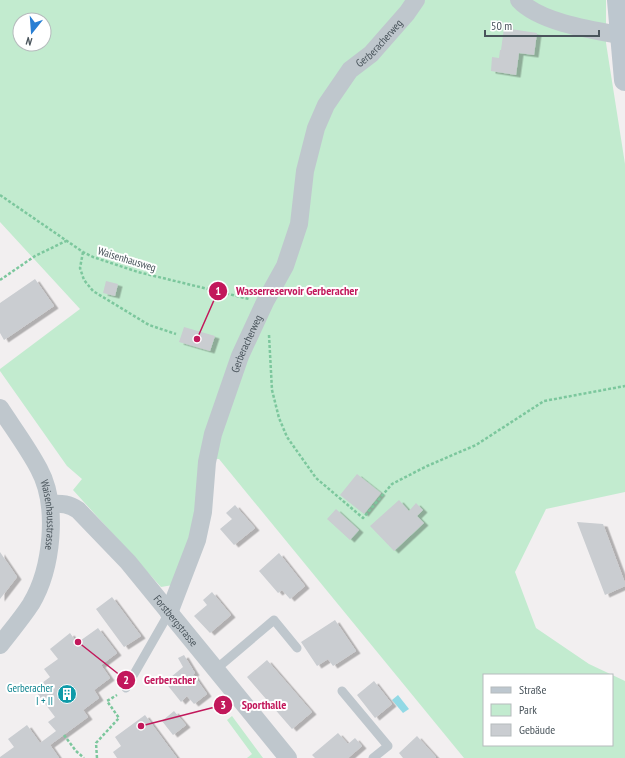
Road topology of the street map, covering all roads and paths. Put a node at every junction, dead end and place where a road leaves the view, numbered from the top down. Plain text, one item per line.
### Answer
1 (416, 0) edge
2 (519, 0) edge
3 (618, 0) edge
4 (620, 35) junction
5 (625, 80) edge
6 (0, 195) edge
7 (66, 241) junction
8 (83, 252) junction
9 (0, 280) edge
10 (265, 302) junction
11 (176, 334) dead end
12 (269, 334) dead end
13 (625, 386) edge
14 (0, 408) edge
15 (50, 504) junction
16 (169, 613) junction
17 (0, 645) edge
18 (297, 648) dead end
19 (215, 670) junction
20 (126, 688) dead end
21 (342, 691) dead end
22 (115, 696) dead end
23 (64, 735) dead end
24 (84, 758) edge
25 (97, 758) edge
26 (288, 758) edge
27 (373, 758) edge

1 - 10 street, Gerberacherweg
2 - 4 street
3 - 4 street
4 - 5 street
6 - 7 path, Waisenhausweg
7 - 8 path, Waisenhausweg
7 - 9 path
8 - 10 path, Waisenhausweg
8 - 11 path
10 - 16 street, Gerberacherweg
12 - 13 path
14 - 15 street, Waisenhausstrasse
15 - 16 street, Forstbergstrasse
15 - 17 street, Waisenhausstrasse
16 - 19 street, Forstbergstrasse
16 - 20 lane, Gerberacherweg
18 - 19 lane
19 - 26 street, Forstbergstrasse
21 - 27 lane
22 - 25 path
23 - 24 path

